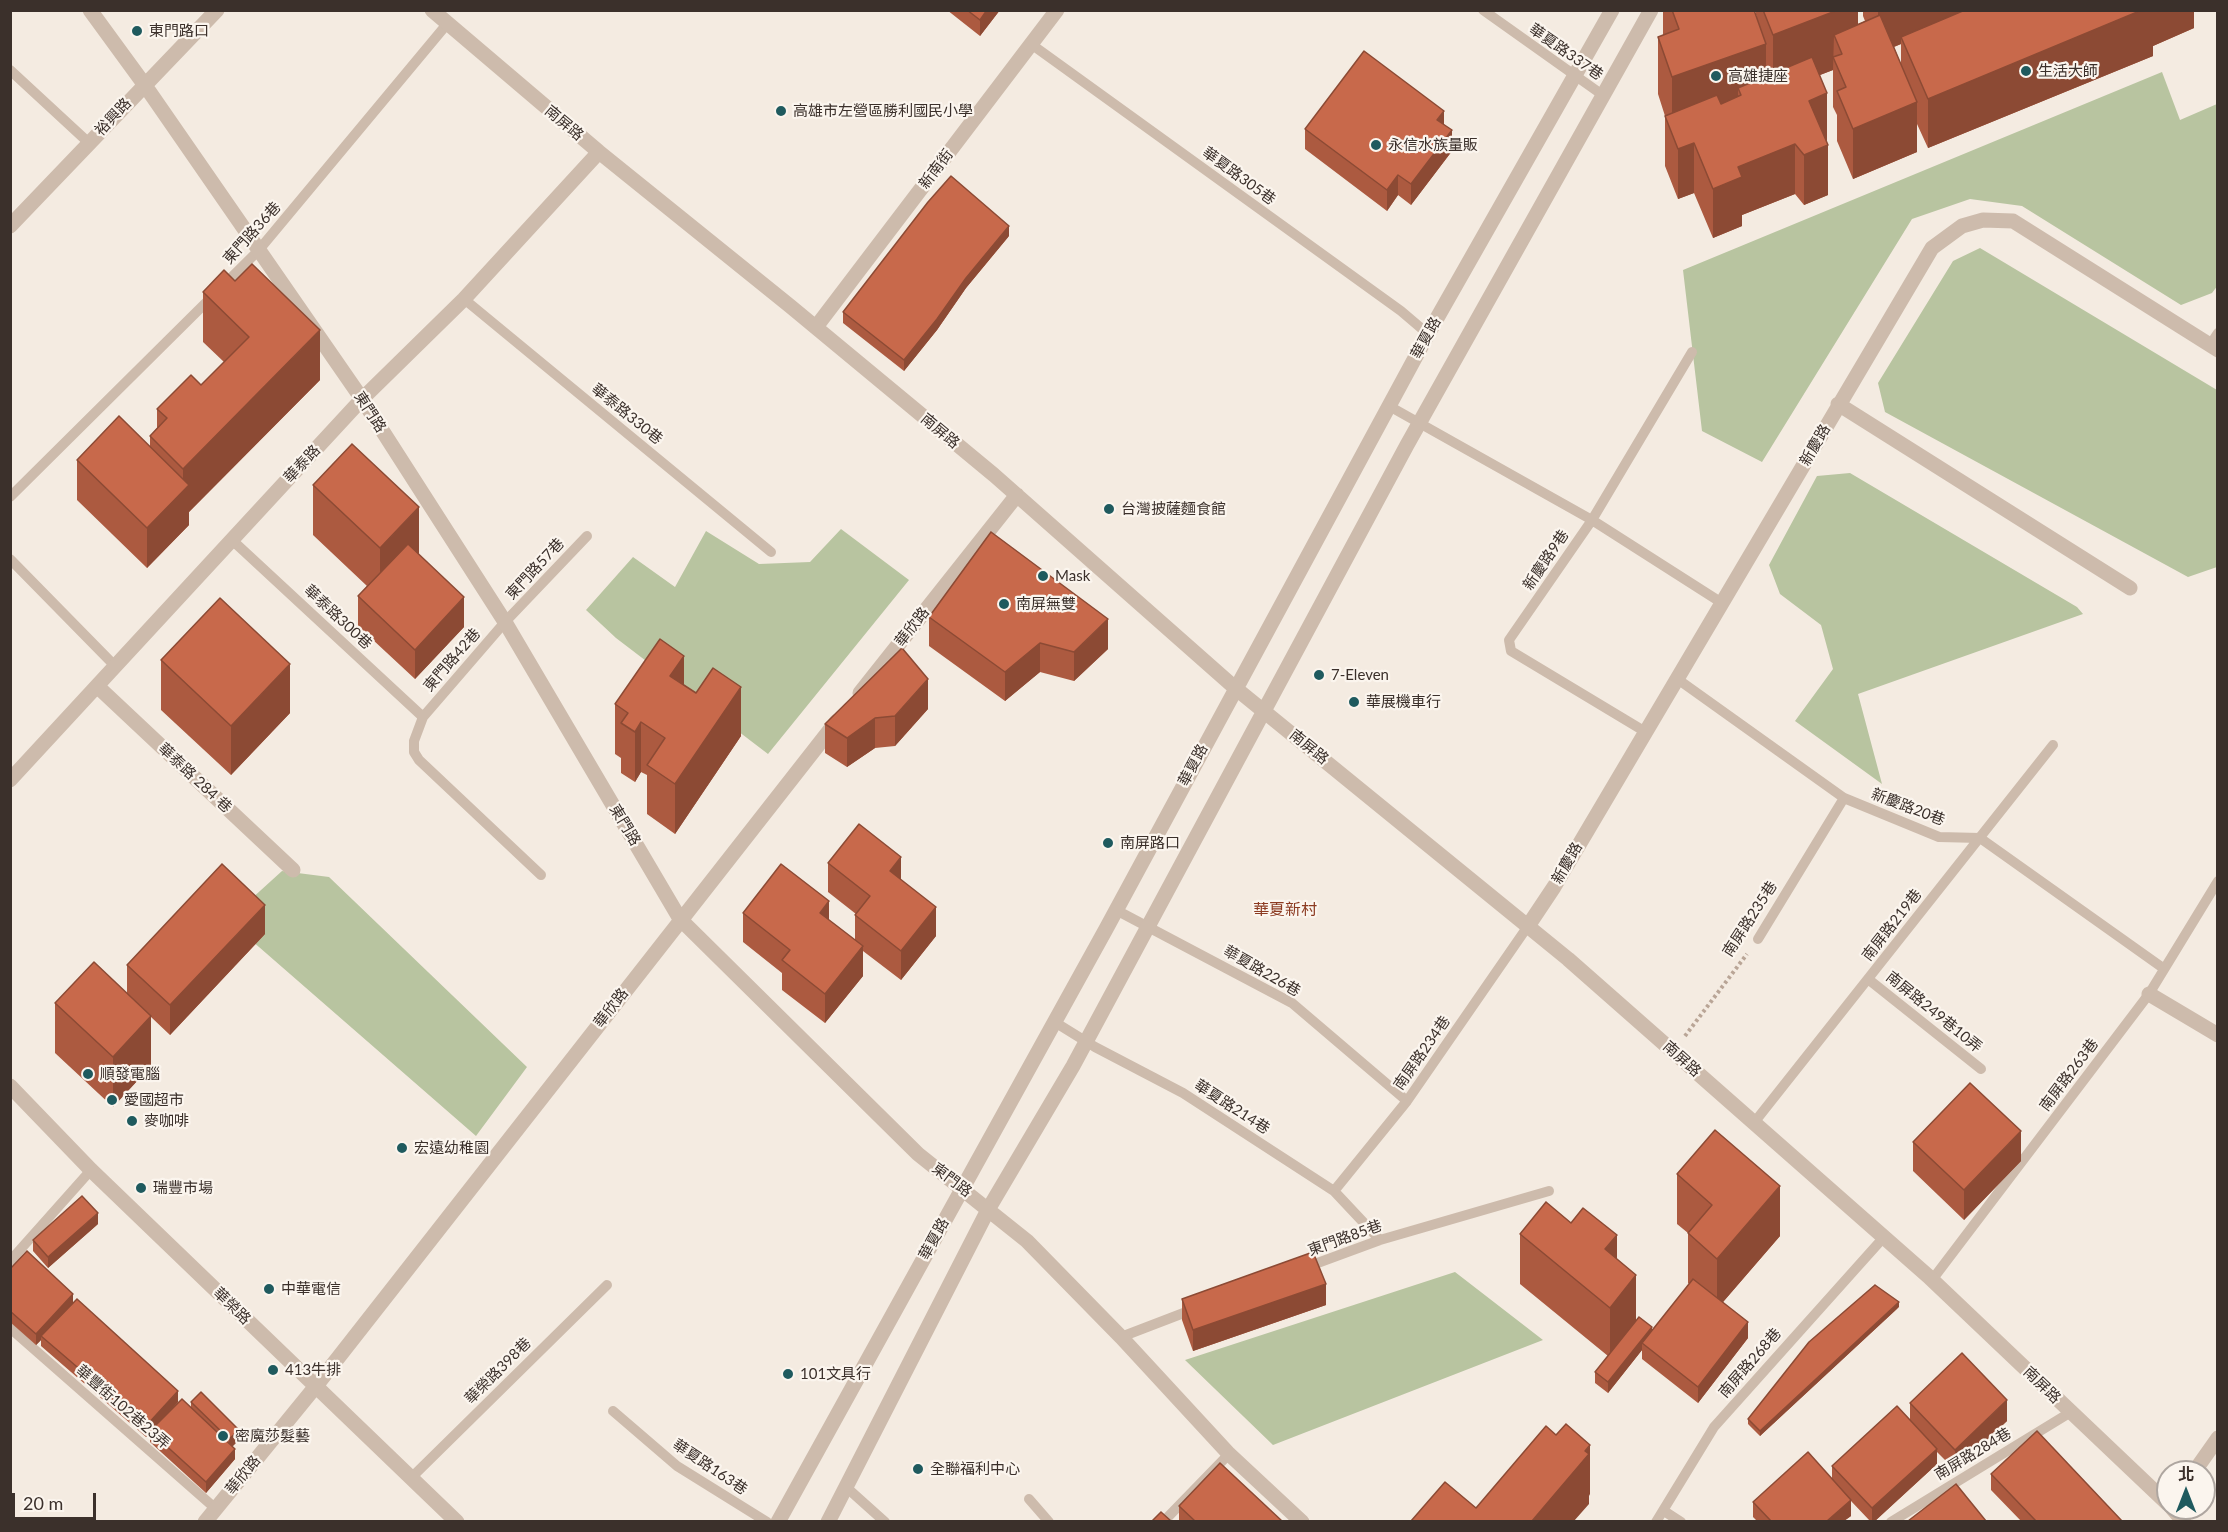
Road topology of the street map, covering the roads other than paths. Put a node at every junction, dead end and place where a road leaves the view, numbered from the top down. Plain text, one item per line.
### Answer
1 (90, 10) edge
2 (217, 10) edge
3 (432, 10) edge
4 (1057, 10) edge
5 (1483, 10) edge
6 (1612, 10) edge
7 (1651, 10) edge
8 (447, 24) junction
9 (1031, 44) junction
10 (10, 69) edge
11 (1574, 77) junction
12 (144, 84) junction
13 (1604, 96) junction
14 (89, 143) junction
15 (599, 152) junction
16 (10, 226) edge
17 (258, 251) junction
18 (464, 299) junction
19 (816, 327) junction
20 (1428, 334) junction
21 (2215, 343) edge
22 (1692, 352) dead end
23 (362, 399) junction
24 (1838, 404) junction
25 (1389, 406) junction
26 (1421, 423) junction
27 (1017, 495) junction
28 (10, 497) edge
29 (1592, 520) junction
30 (587, 536) dead end
31 (232, 540) junction
32 (771, 552) dead end
33 (10, 559) edge
34 (2130, 588) dead end
35 (1722, 603) junction
36 (505, 622) junction
37 (115, 666) junction
38 (1676, 678) junction
39 (97, 686) junction
40 (1234, 687) junction
41 (1263, 711) junction
42 (423, 717) junction
43 (1644, 731) junction
44 (2053, 745) dead end
45 (10, 780) edge
46 (1844, 798) junction
47 (1980, 838) junction
48 (293, 870) dead end
49 (541, 875) dead end
50 (2217, 881) edge
51 (1116, 910) junction
52 (680, 919) junction
53 (1148, 925) junction
54 (1528, 926) junction
55 (1758, 939) road end
56 (2163, 968) junction
57 (1868, 979) junction
58 (2149, 994) junction
59 (1053, 1021) junction
60 (2217, 1035) edge
61 (1085, 1041) junction
62 (1982, 1069) dead end
63 (10, 1086) edge
64 (1407, 1101) junction
65 (1753, 1124) junction
66 (91, 1170) junction
67 (962, 1188) junction
68 (1334, 1191) junction
69 (1550, 1191) dead end
70 (989, 1208) junction
71 (1884, 1237) junction
72 (1380, 1240) junction
73 (10, 1261) edge
74 (1293, 1272) edge
75 (1932, 1280) junction
76 (607, 1285) dead end
77 (1207, 1304) edge
78 (10, 1328) edge
79 (1121, 1337) junction
80 (316, 1386) junction
81 (613, 1411) dead end
82 (2071, 1412) junction
83 (2217, 1438) edge
84 (1229, 1454) junction
85 (2202, 1460) edge
86 (411, 1478) junction
87 (846, 1488) junction
88 (2156, 1493) edge
89 (1029, 1499) dead end
90 (216, 1509) junction
91 (1664, 1511) junction
92 (205, 1521) edge
93 (457, 1521) edge
94 (767, 1521) edge
95 (778, 1521) edge
96 (828, 1521) edge
97 (885, 1521) edge
98 (1049, 1521) edge
99 (1163, 1521) edge
100 (1302, 1521) edge
101 (1656, 1521) edge
102 (1682, 1521) edge
103 (1891, 1521) edge

1 - 12 street, 東門路
2 - 12 street, 裕興路
3 - 8 street, 南屏路
4 - 9 street, 新南街
5 - 11 lane, 華夏路337巷
6 - 11 street, 華夏路
7 - 13 street
8 - 15 street, 南屏路
8 - 17 lane, 東門路36巷
9 - 19 street, 新南街
9 - 20 lane, 華夏路305巷
10 - 14 lane
11 - 13 lane, 華夏路337巷
11 - 20 street, 華夏路
12 - 14 street, 裕興路
12 - 17 street, 東門路
13 - 26 street
14 - 16 street, 裕興路
15 - 18 street, 華泰路
15 - 19 street, 南屏路
17 - 23 street, 東門路
17 - 28 lane, 東門路36巷
18 - 23 street, 華泰路
18 - 32 lane, 華泰路330巷
19 - 27 street, 南屏路
20 - 25 street, 華夏路
21 - 24 street, 新慶路
22 - 29 lane, 新慶路9巷
23 - 31 street, 華泰路
23 - 36 street, 東門路
24 - 34 street
24 - 35 street, 新慶路
25 - 26 lane
25 - 40 street, 華夏路
26 - 29 lane
26 - 41 street
27 - 40 street, 南屏路
27 - 52 street, 華欣路
29 - 35 lane
29 - 43 lane, 新慶路9巷
30 - 36 lane, 東門路57巷
31 - 37 street, 華泰路
31 - 42 lane, 華泰路300巷
33 - 37 lane
35 - 38 street, 新慶路
36 - 42 lane, 東門路42巷
36 - 52 street, 東門路
37 - 39 street, 華泰路
38 - 43 street, 新慶路
38 - 46 lane, 新慶路20巷
39 - 45 street, 華泰路
39 - 48 street, 華泰路 284 巷
40 - 41 street, 南屏路
40 - 51 street, 華夏路
41 - 53 street
41 - 54 street, 南屏路
42 - 49 lane
43 - 54 street, 新慶路
44 - 47 lane, 南屏路219巷
46 - 47 lane, 新慶路20巷
46 - 55 lane, 南屏路235巷
47 - 56 lane
47 - 57 lane, 南屏路219巷
50 - 56 lane, 南屏路263巷
51 - 53 lane, 華夏路226巷
51 - 59 street, 華夏路
52 - 67 street, 東門路
52 - 80 street, 華欣路
53 - 61 street
53 - 64 lane, 華夏路226巷
54 - 64 lane, 南屏路234巷
54 - 65 street, 南屏路
56 - 58 lane, 南屏路263巷
57 - 62 lane, 南屏路249巷10弄
57 - 65 lane, 南屏路219巷
58 - 60 street
58 - 75 lane, 南屏路263巷
59 - 61 lane, 華夏路214巷
59 - 67 street, 華夏路
61 - 68 lane, 華夏路214巷
61 - 70 street
63 - 66 street, 華榮路
64 - 68 lane, 南屏路234巷
65 - 71 street, 南屏路
66 - 73 lane
66 - 80 street, 華榮路
67 - 70 street, 東門路
67 - 95 street, 華夏路
68 - 72 lane, 華夏路214巷
69 - 72 lane, 東門路85巷
70 - 79 street, 東門路
70 - 87 street
71 - 75 street, 南屏路
71 - 91 lane, 南屏路268巷
72 - 74 lane, 東門路85巷
75 - 82 street, 南屏路
76 - 86 lane, 華榮路398巷
77 - 79 lane
78 - 90 lane, 華豐街102巷23弄
79 - 84 street, 東門路
80 - 86 street, 華榮路
80 - 90 street, 華欣路
81 - 94 lane, 華夏路163巷
82 - 88 street, 南屏路
82 - 103 lane, 南屏路284巷
83 - 85 street
84 - 99 lane
84 - 100 street, 東門路
86 - 93 street, 華榮路
87 - 96 street
87 - 97 lane
89 - 98 lane
90 - 92 street, 華欣路
91 - 101 lane, 南屏路268巷
91 - 102 lane

